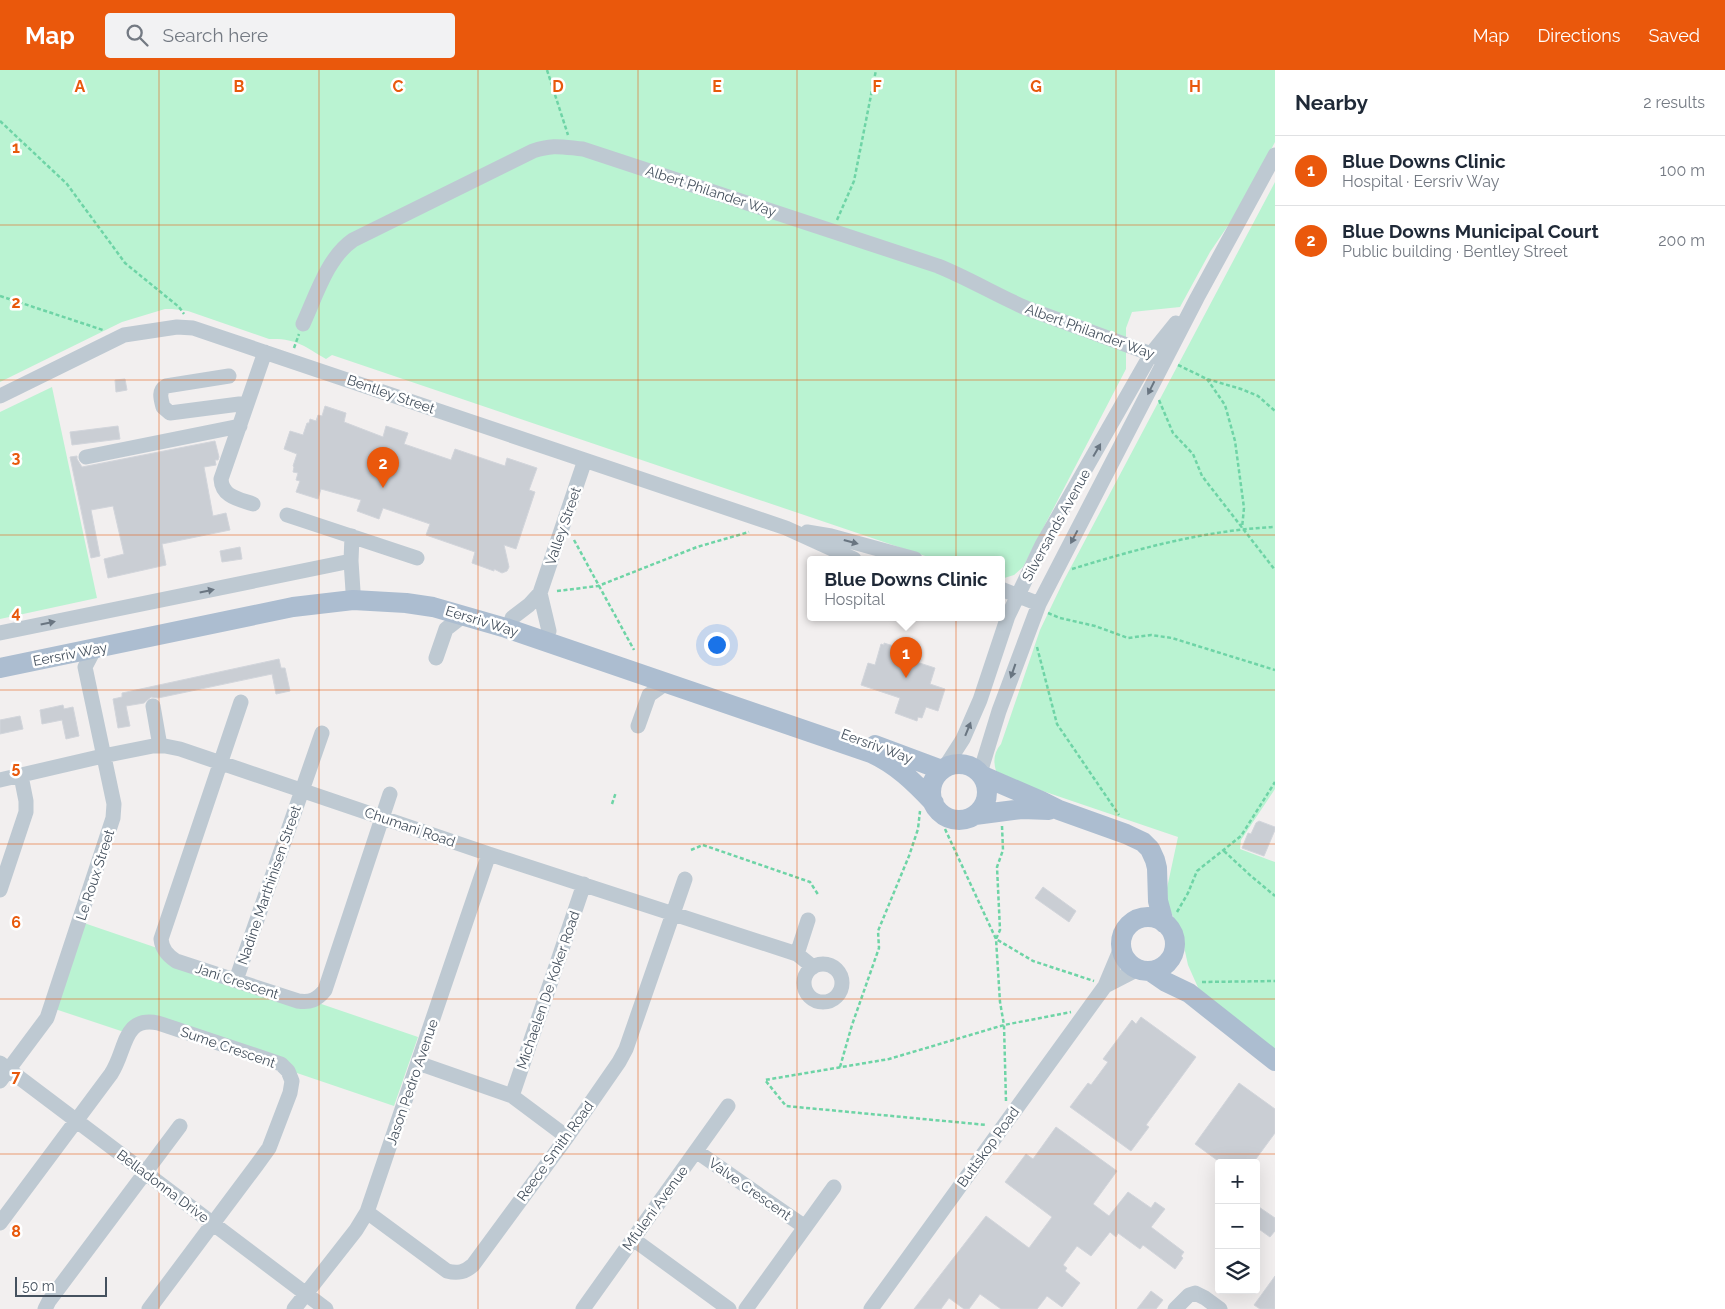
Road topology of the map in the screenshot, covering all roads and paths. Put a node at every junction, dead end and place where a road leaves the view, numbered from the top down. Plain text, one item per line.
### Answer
1 (546, 70) edge
2 (876, 70) edge
3 (0, 120) edge
4 (572, 148) junction
5 (1275, 155) edge
6 (832, 231) junction
7 (0, 296) edge
8 (303, 324) joint
9 (193, 328) junction
10 (124, 335) junction
11 (265, 352) junction
12 (1164, 359) junction
13 (289, 360) junction
14 (229, 376) dead end
15 (1207, 379) junction
16 (0, 396) edge
17 (1158, 396) dead end
18 (247, 403) junction
19 (1275, 411) edge
20 (240, 426) junction
21 (86, 457) dead end
22 (586, 460) junction
23 (253, 504) dead end
24 (287, 515) dead end
25 (1275, 527) edge
26 (786, 528) junction
27 (1242, 528) junction
28 (749, 532) dead end
29 (352, 536) junction
30 (574, 540) dead end
31 (884, 555) edge
32 (847, 556) edge
33 (417, 558) dead end
34 (351, 561) junction
35 (1275, 570) edge
36 (1066, 571) dead end
37 (598, 586) junction
38 (1005, 590) edge
39 (352, 591) junction
40 (556, 591) dead end
41 (540, 593) junction
42 (1018, 595) junction
43 (433, 607) junction
44 (1042, 608) junction
45 (1005, 614) edge
46 (464, 615) junction
47 (1005, 615) edge
48 (512, 618) junction
49 (1002, 621) edge
50 (1030, 625) junction
51 (446, 628) junction
52 (549, 632) junction
53 (0, 633) edge
54 (1037, 647) dead end
55 (634, 650) dead end
56 (89, 658) junction
57 (436, 658) dead end
58 (0, 659) edge
59 (0, 668) edge
60 (1275, 670) edge
61 (636, 673) junction
62 (666, 683) junction
63 (649, 694) junction
64 (241, 702) dead end
65 (153, 706) dead end
66 (638, 726) dead end
67 (322, 733) dead end
68 (160, 746) junction
69 (103, 756) junction
70 (220, 763) junction
71 (943, 769) junction
72 (982, 774) junction
73 (21, 776) junction
74 (0, 780) edge
75 (1275, 782) edge
76 (302, 790) junction
77 (616, 792) dead end
78 (390, 794) dead end
79 (612, 804) dead end
80 (927, 804) junction
81 (1059, 810) junction
82 (975, 815) junction
83 (383, 818) junction
84 (1122, 820) dead end
85 (1002, 823) dead end
86 (945, 829) dead end
87 (691, 850) dead end
88 (1223, 850) junction
89 (489, 854) junction
90 (1156, 875) junction
91 (685, 878) dead end
92 (584, 884) junction
93 (0, 890) edge
94 (819, 896) dead end
95 (1275, 896) edge
96 (672, 913) junction
97 (1170, 918) junction
98 (808, 920) dead end
99 (1136, 921) junction
100 (996, 939) junction
101 (1121, 948) junction
102 (1174, 950) junction
103 (797, 954) junction
104 (813, 967) dead end
105 (1144, 970) junction
106 (236, 980) junction
107 (1275, 981) edge
108 (1101, 984) junction
109 (1192, 988) junction
110 (1077, 1010) dead end
111 (1004, 1024) junction
112 (1275, 1060) edge
113 (418, 1063) junction
114 (840, 1067) junction
115 (3, 1071) edge
116 (512, 1096) junction
117 (728, 1106) dead end
118 (1006, 1107) dead end
119 (77, 1121) junction
120 (994, 1124) dead end
121 (180, 1126) dead end
122 (567, 1137) junction
123 (696, 1151) junction
124 (145, 1172) junction
125 (834, 1187) dead end
126 (368, 1212) junction
127 (0, 1223) edge
128 (213, 1224) junction
129 (805, 1227) junction
130 (633, 1239) junction
131 (305, 1294) junction
132 (45, 1309) edge
133 (149, 1309) edge
134 (294, 1309) edge
135 (326, 1309) edge
136 (583, 1309) edge
137 (729, 1309) edge
138 (746, 1309) edge
139 (871, 1309) edge
140 (1175, 1309) edge
141 (1220, 1309) edge

1 - 4 path
2 - 6 path
3 - 9 path
4 - 6 street, Albert Philander Way
4 - 8 street, Albert Philander Way
5 - 12 street, Silversands Avenue
6 - 12 street, Albert Philander Way
7 - 10 path
8 - 13 path
9 - 10 street, Bentley Street
9 - 11 street, Bentley Street
10 - 16 street, Bentley Street
11 - 13 street, Bentley Street
11 - 18 street
12 - 15 path
42 -> 12 street, Silversands Avenue
12 -> 44 street, Silversands Avenue
13 - 22 street, Bentley Street
14 - 18 street
15 - 19 path
15 - 27 path
17 - 27 path
18 - 20 street
20 - 21 street
20 - 23 street
22 - 26 street, Bentley Street
22 - 41 street, Valley Street
24 - 29 street
25 - 27 path
26 -> 31 street, Bentley Street
26 - 32 street, Bentley Street
27 - 35 path
27 - 36 path
28 - 37 path
29 - 33 street
29 - 34 street
30 - 37 path
34 - 39 street
53 -> 34 street
37 - 40 path
37 - 55 path
38 - 42 street
39 - 48 main road, Eersriv Way
39 - 58 main road, Eersriv Way
41 - 48 street, Valley Street
41 - 52 street
42 - 44 street
42 - 45 street, Silversands Avenue
43 - 46 main road, Eersriv Way
43 - 51 street
43 - 56 main road, Eersriv Way
44 - 50 street, Silversands Avenue
44 - 60 path
46 - 51 street
46 - 61 main road, Eersriv Way
47 - 50 street
48 - 52 main road, Eersriv Way
71 -> 49 street, Silversands Avenue
50 -> 72 street, Silversands Avenue
51 - 57 street
52 - 71 main road, Eersriv Way
54 - 84 path
56 - 59 main road, Eersriv Way
56 - 69 street, Le Roux Street
61 - 62 main road, Eersriv Way
61 - 63 street
62 - 63 street
62 - 80 main road, Eersriv Way
63 - 66 street
64 - 70 street
65 - 68 street
67 - 76 street, Nadine Marthinisen Street
68 - 69 street, Chumani Road
68 - 70 street, Chumani Road
69 - 73 street, Chumani Road
69 - 115 street, Le Roux Street
70 - 76 street, Chumani Road
70 - 106 street, Jani Crescent
71 - 72 main road
71 - 80 main road
72 - 81 main road
72 - 82 main road
73 - 74 street, Chumani Road
73 - 93 street
75 - 88 path
76 - 83 street, Chumani Road
76 - 106 street, Nadine Marthinisen Street
77 - 79 path
78 - 83 street
80 - 82 main road
80 - 114 path
81 - 82 main road
81 - 90 main road
83 - 89 street, Chumani Road
83 - 106 street, Jani Crescent
85 - 100 path
86 - 100 path
87 - 94 path
88 - 95 path
88 - 97 path
89 - 92 street, Chumani Road
89 - 113 street, Jason Pedro Avenue
90 - 97 main road
90 - 99 main road
91 - 96 street, Reece Smith Road
92 - 96 street, Chumani Road
92 - 116 street, Michaelen De Koker Road
96 - 103 street, Chumani Road
96 - 122 street, Reece Smith Road
97 - 99 main road
97 - 102 main road
98 - 103 street
99 - 101 main road
100 - 108 path
100 - 111 path
101 - 105 main road
101 - 108 street, Buttskop Road
102 - 105 main road
102 - 109 main road
103 - 104 street, Chumani Road
105 - 108 street, Buttskop Road
105 - 109 main road
107 - 109 path
108 - 139 street, Buttskop Road
109 - 112 main road
110 - 111 path
111 - 114 path
111 - 118 path
113 - 116 street
113 - 126 street, Jason Pedro Avenue
114 - 120 path
115 - 119 street, Belladonna Drive
116 - 122 street
117 - 123 street, Mfuleni Avenue
119 - 124 street, Belladonna Drive
119 - 127 street
119 - 128 street, Sume Crescent
121 - 124 street
122 - 126 street, Reece Smith Road
123 - 129 street, Valve Crescent
123 - 130 street, Mfuleni Avenue
124 - 128 street, Belladonna Drive
124 - 132 street
125 - 129 street, Valve Crescent
126 - 131 street, Jason Pedro Avenue
128 - 131 street, Belladonna Drive
128 - 133 street
129 - 138 street, Valve Crescent
130 - 136 street, Mfuleni Avenue
130 - 137 street
131 - 134 street, Jason Pedro Avenue
131 - 135 street, Belladonna Drive
140 - 141 street

